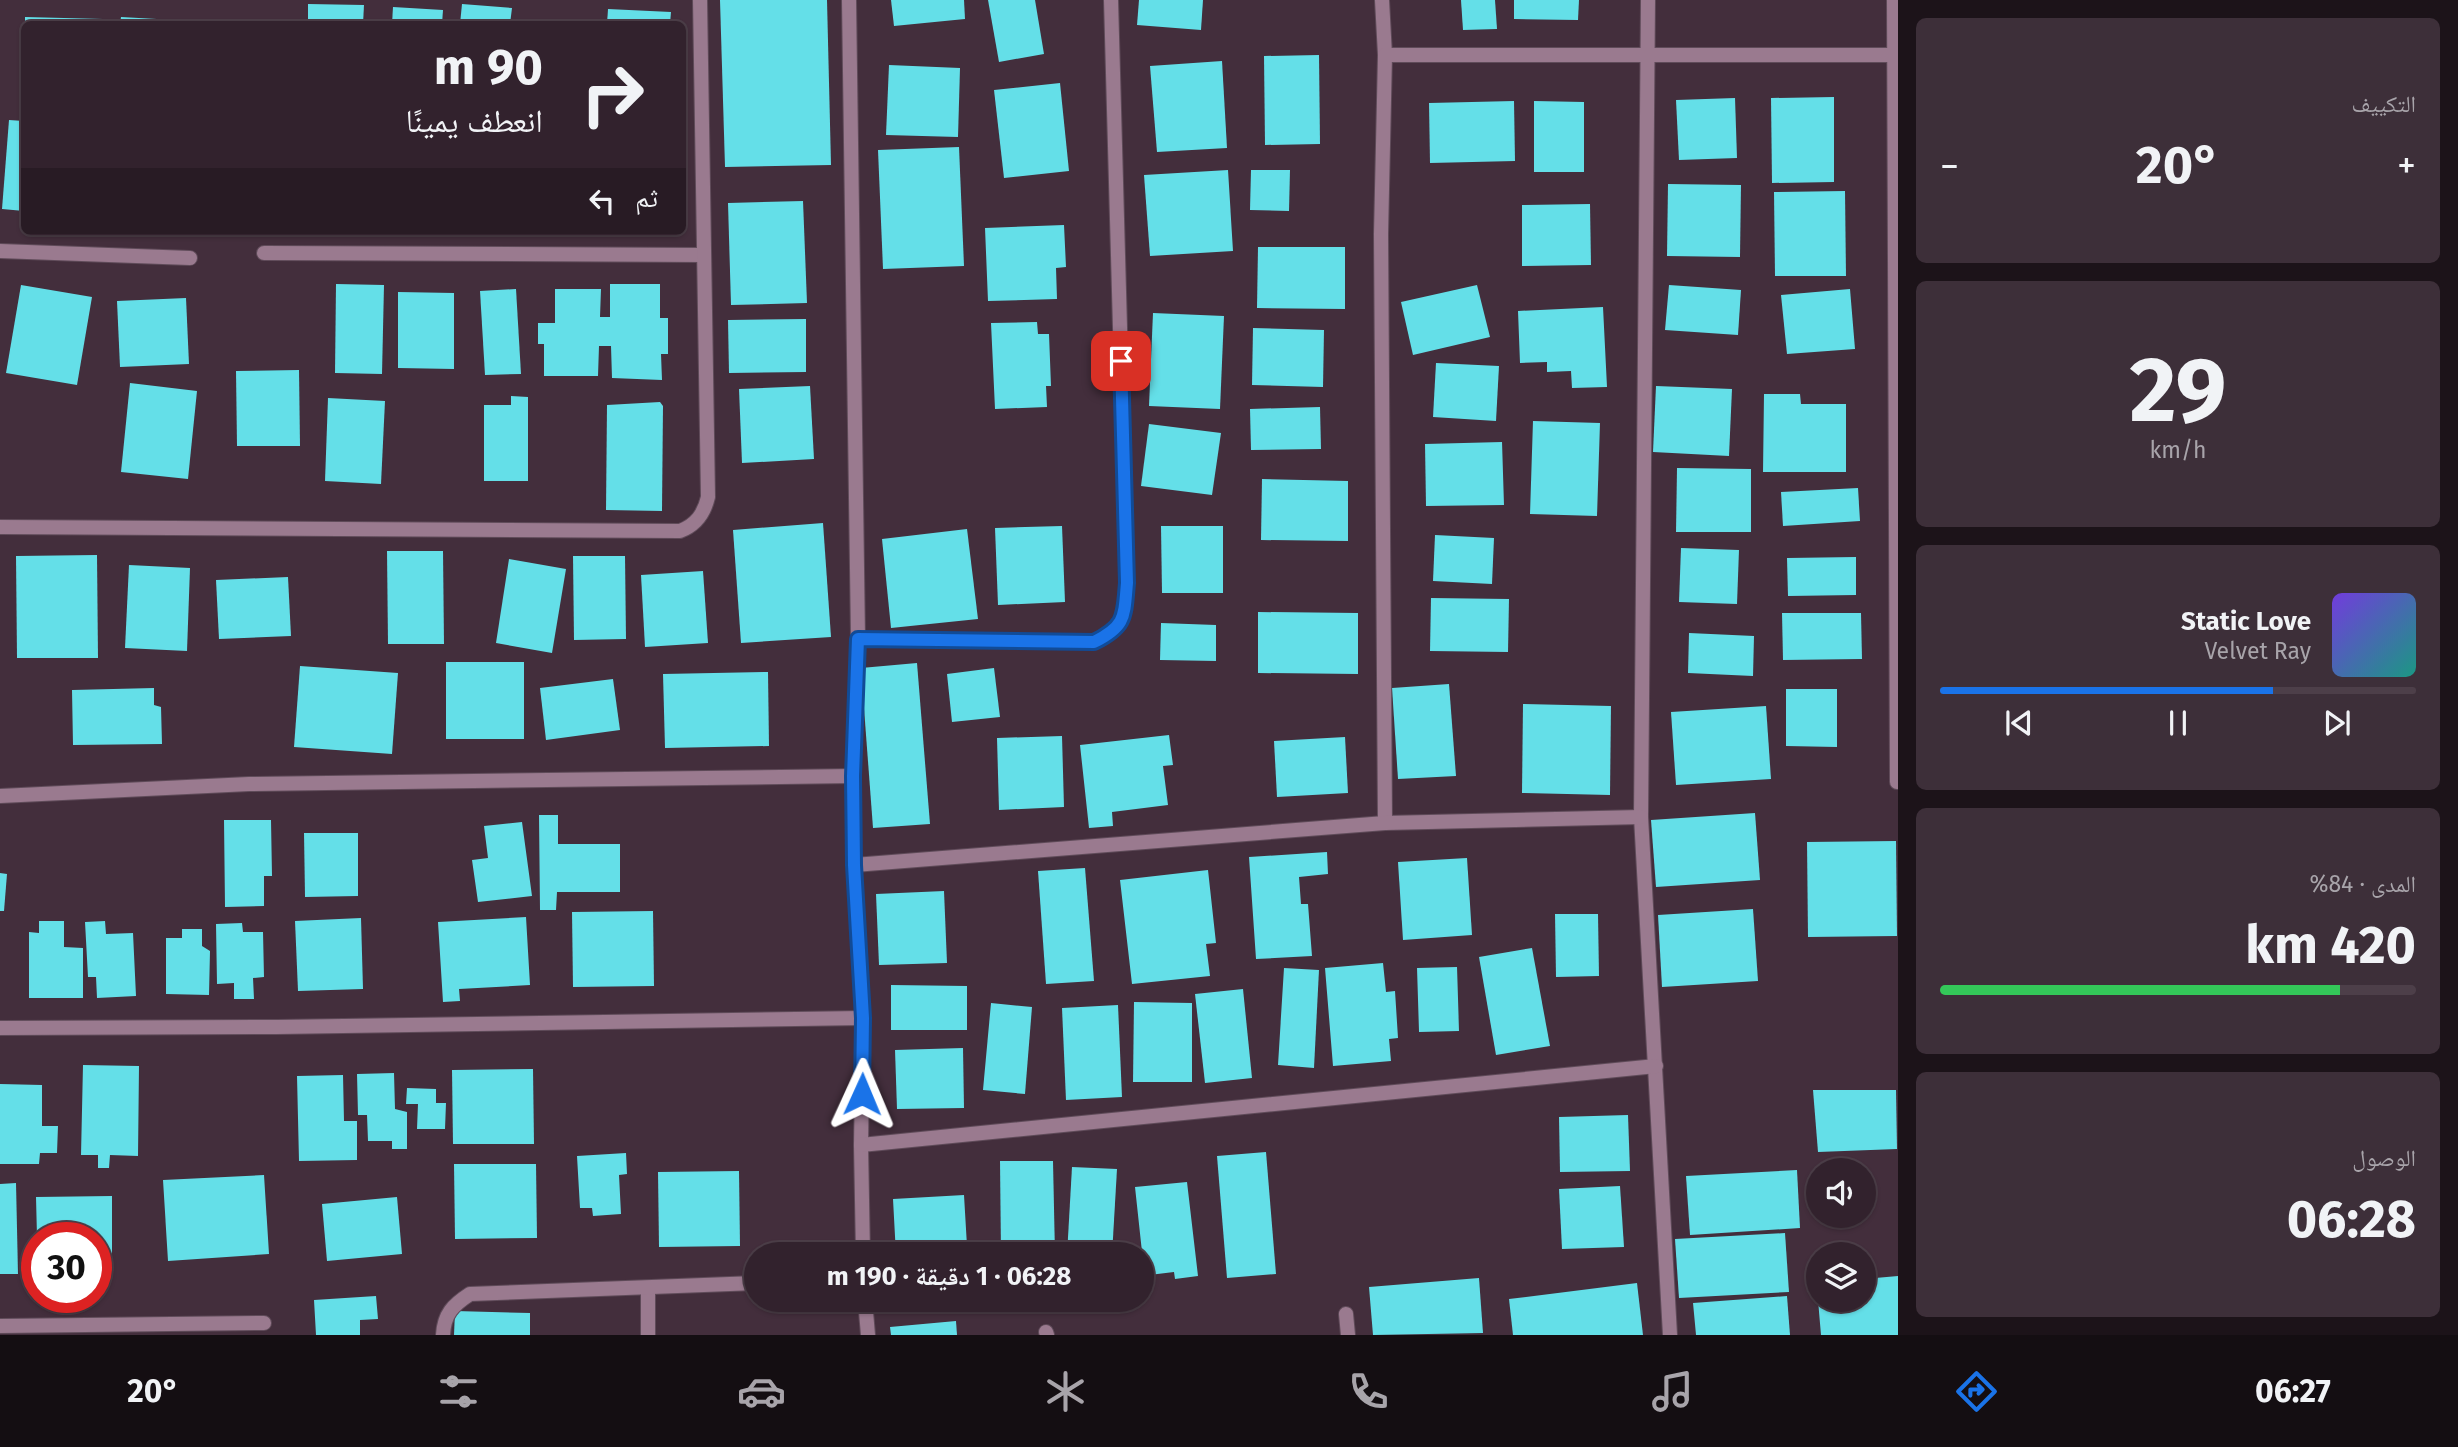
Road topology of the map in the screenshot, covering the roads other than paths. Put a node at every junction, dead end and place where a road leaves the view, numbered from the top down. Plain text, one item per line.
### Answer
1 (700, 0) edge
2 (849, 0) edge
3 (1111, 0) edge
4 (1382, 0) edge
5 (1648, 0) edge
6 (1894, 0) edge
7 (1385, 55) junction
8 (1647, 55) junction
9 (1896, 55) edge
10 (0, 251) edge
11 (264, 253) dead end
12 (704, 256) junction
13 (190, 258) dead end
14 (0, 527) edge
15 (858, 639) junction
16 (853, 776) junction
17 (1897, 782) edge
18 (0, 796) edge
19 (1641, 817) junction
20 (1385, 823) junction
21 (854, 865) junction
22 (863, 1018) junction
23 (0, 1028) edge
24 (1656, 1066) junction
25 (861, 1145) junction
26 (863, 1242) edge
27 (744, 1284) edge
28 (648, 1288) junction
29 (866, 1312) edge
30 (1346, 1314) dead end
31 (264, 1324) dead end
32 (0, 1326) edge
33 (443, 1335) edge
34 (648, 1335) edge
35 (868, 1335) edge
36 (1348, 1335) edge
37 (1670, 1335) edge

1 - 12 street
2 - 15 street
3 - 15 street
4 - 7 street
5 - 8 street
6 - 9 street
7 - 8 street
7 - 20 street
8 - 9 street
8 - 19 street
9 - 17 street
10 - 13 street
11 - 12 street
12 - 14 street
15 - 16 street
16 - 18 street
16 - 21 street
19 - 20 street
19 - 24 street
20 - 21 street
21 - 22 street
22 - 23 street
22 - 25 street
24 - 25 street
24 - 37 street
25 - 26 street
27 - 28 street
28 - 33 street
28 - 34 street
29 - 35 street
30 - 36 street
31 - 32 street

